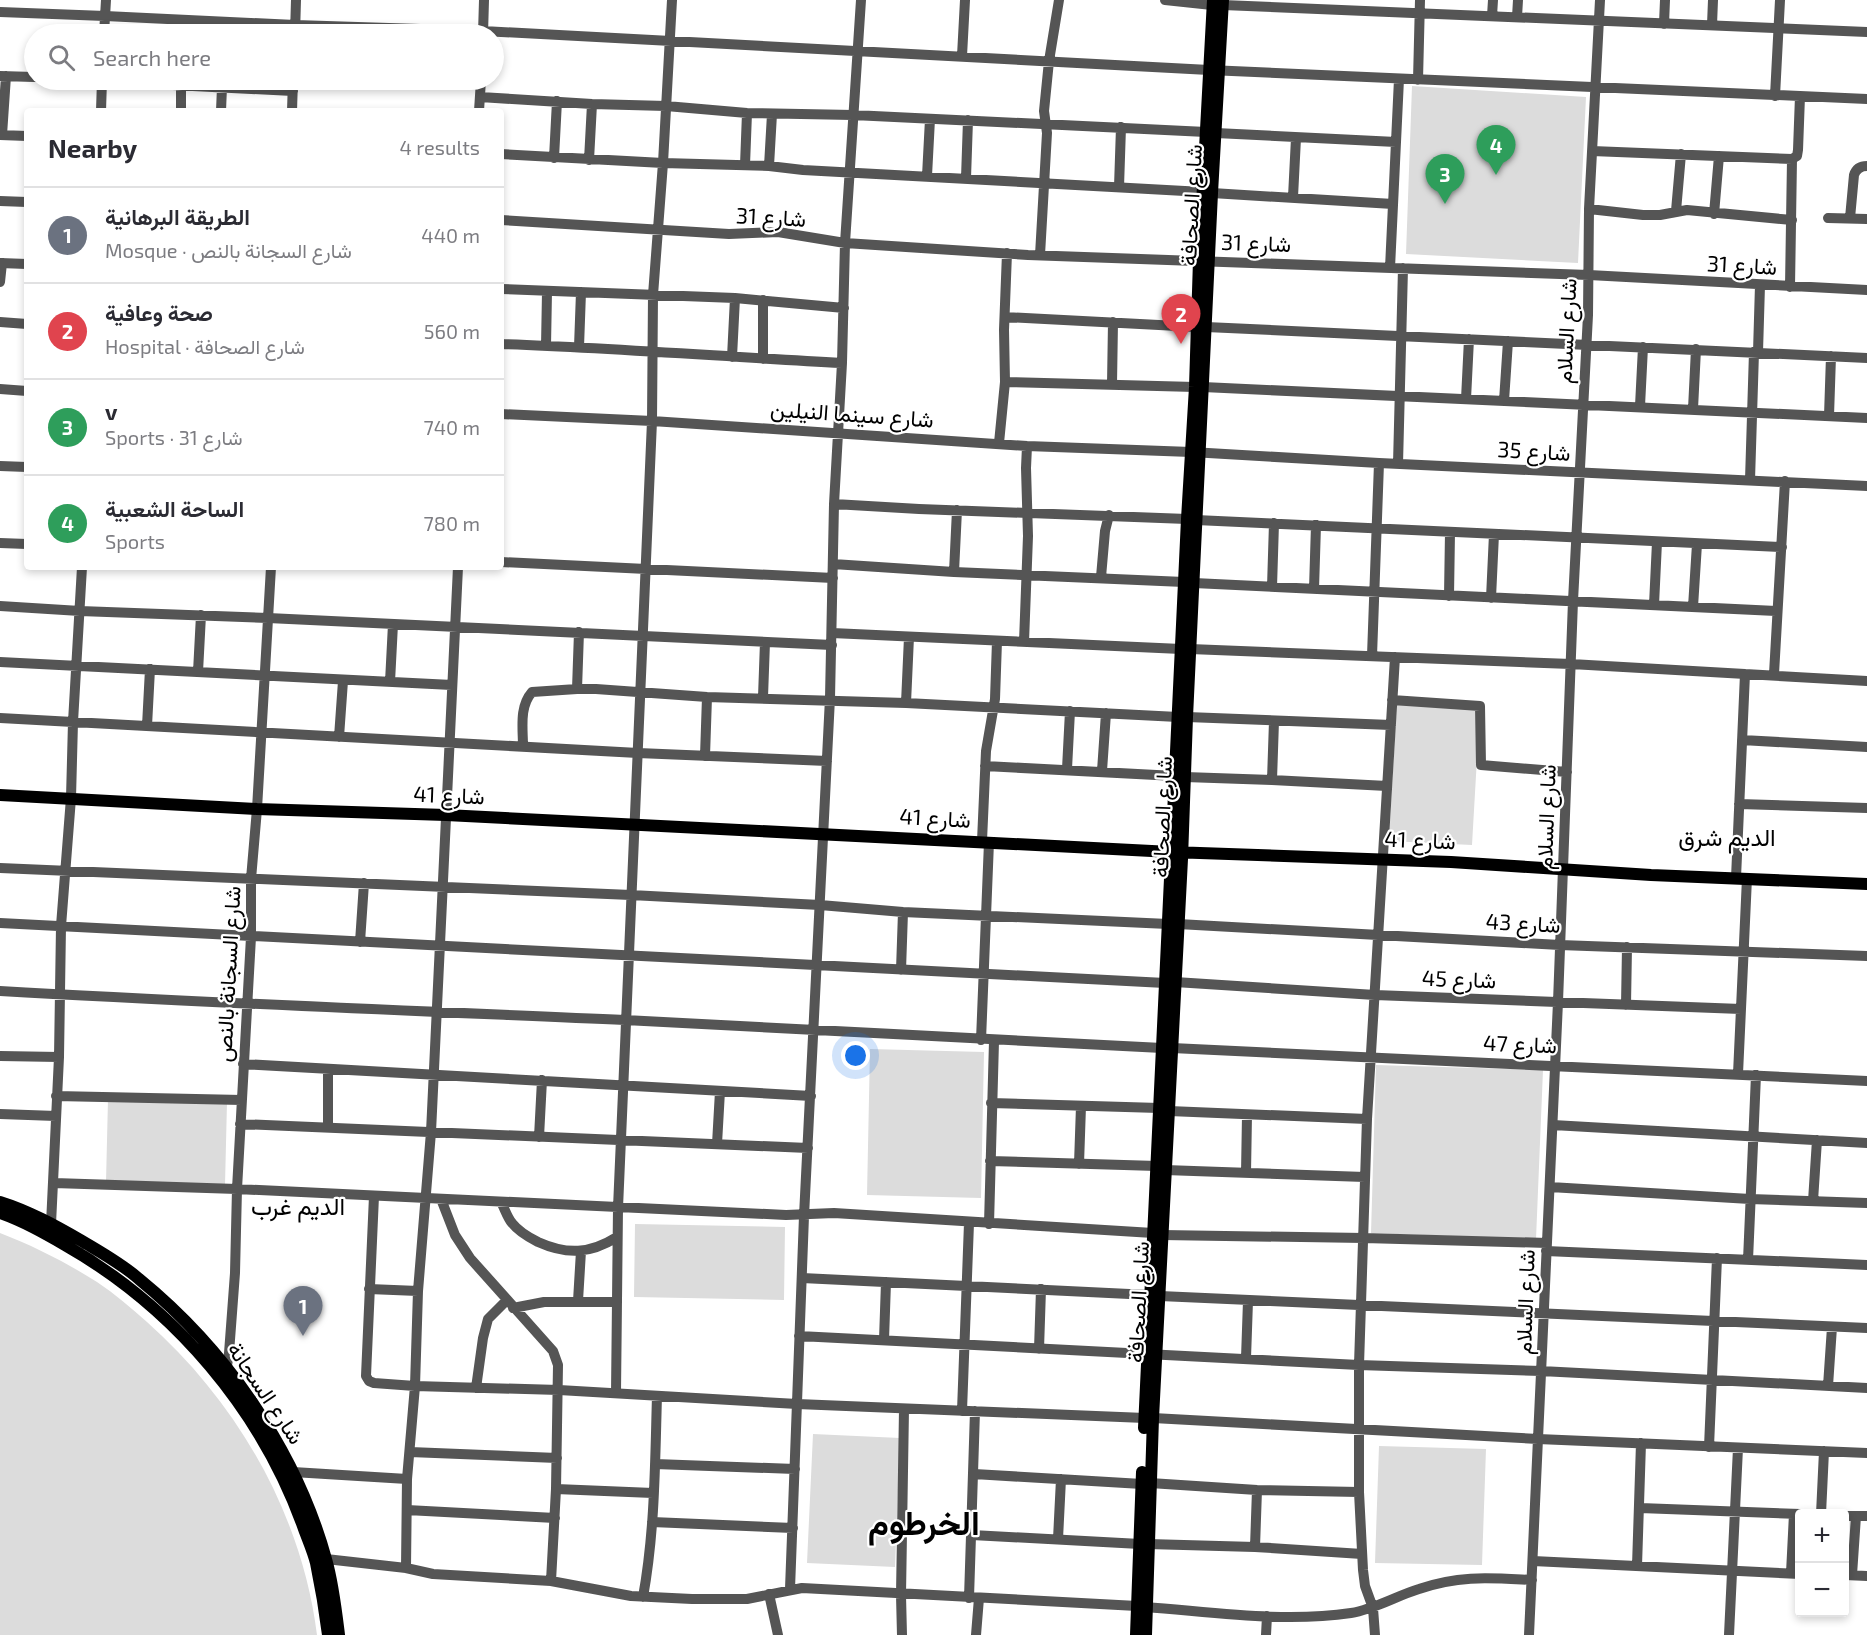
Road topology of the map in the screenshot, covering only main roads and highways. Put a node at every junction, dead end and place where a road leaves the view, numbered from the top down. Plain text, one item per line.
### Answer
1 (1218, 3) edge
2 (0, 795) edge
3 (1177, 852) junction
4 (1867, 884) edge
5 (2, 1208) edge
6 (1142, 1607) junction
7 (328, 1635) edge
8 (339, 1635) edge
9 (1136, 1635) edge
10 (1146, 1635) edge

1 - 3 main road, شارع الصحافة
2 - 3 main road, شارع 41
3 - 4 main road, شارع 41
3 - 6 main road, شارع الصحافة
5 - 7 main road, شارع السجانة
5 - 8 main road, شارع السجانة
6 - 9 main road, شارع الصحافة
6 - 10 main road, شارع الصحافة

